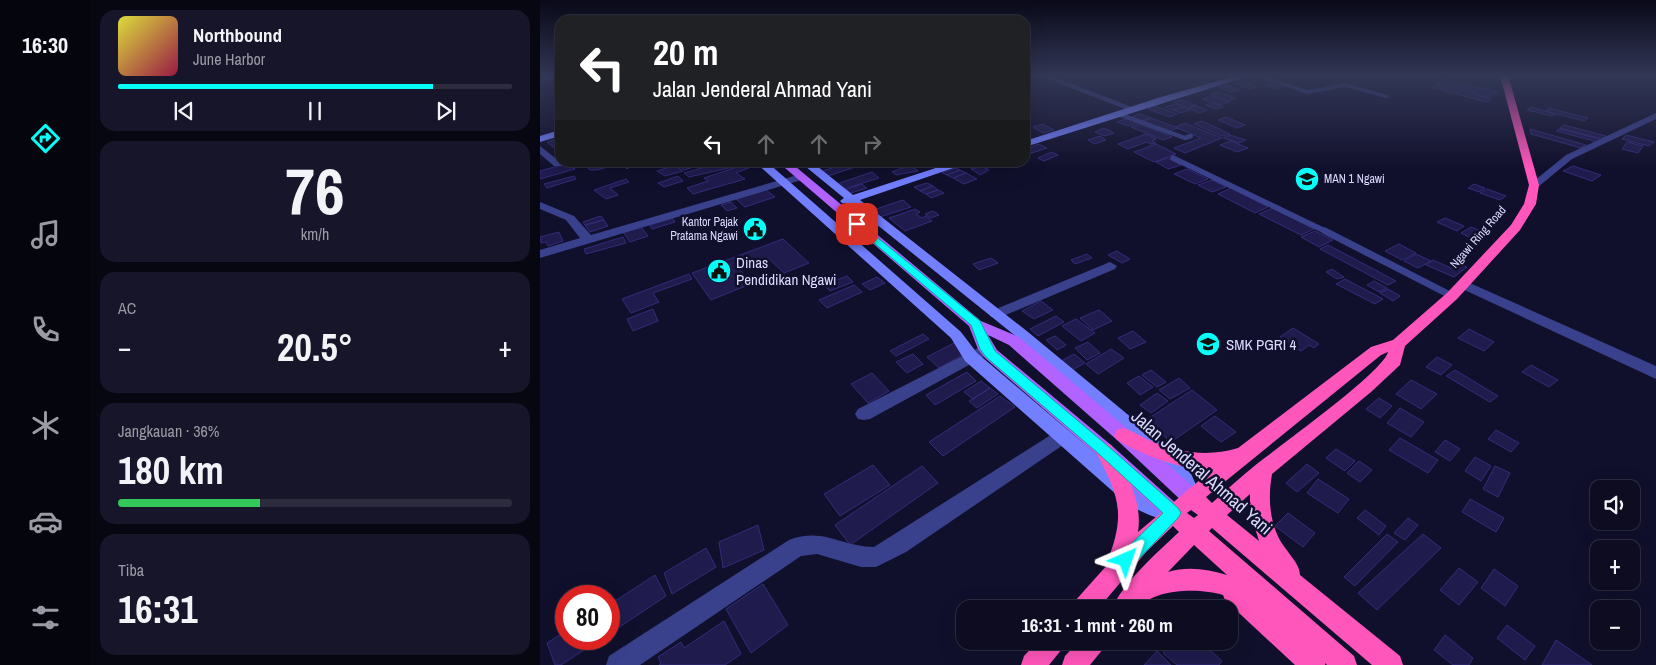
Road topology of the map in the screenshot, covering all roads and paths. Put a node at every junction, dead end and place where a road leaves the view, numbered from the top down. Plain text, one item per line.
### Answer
1 (1125, 106) edge
2 (1143, 106) edge
3 (1512, 106) edge
4 (1133, 109) junction
5 (1118, 114) junction
6 (1656, 116) edge
7 (555, 135) edge
8 (1191, 136) dead end
9 (540, 140) edge
10 (1030, 142) edge
11 (540, 149) edge
12 (1173, 158) dead end
13 (555, 162) edge
14 (765, 167) edge
15 (789, 167) edge
16 (811, 167) edge
17 (951, 167) edge
18 (801, 177) junction
19 (783, 183) junction
20 (1534, 186) junction
21 (852, 199) junction
22 (834, 204) junction
23 (540, 205) edge
24 (588, 240) junction
25 (540, 254) edge
26 (1110, 266) dead end
27 (1463, 284) junction
28 (1452, 296) junction
29 (996, 314) junction
30 (976, 324) junction
31 (1398, 344) junction
32 (978, 353) junction
33 (1656, 373) edge
34 (864, 414) dead end
35 (1122, 435) junction
36 (1063, 436) junction
37 (1104, 450) junction
38 (1160, 452) junction
39 (1244, 454) junction
40 (1262, 470) junction
41 (1125, 490) junction
42 (1192, 498) junction
43 (1173, 513) junction
44 (1212, 515) junction
45 (1193, 532) junction
46 (1111, 577) junction
47 (1225, 585) junction
48 (1308, 596) junction
49 (1091, 600) edge
50 (1130, 600) edge
51 (1133, 600) edge
52 (1289, 616) junction
53 (1046, 650) edge
54 (1087, 650) edge
55 (618, 665) edge
56 (1033, 665) edge
57 (1074, 665) edge
58 (1313, 665) edge
59 (1346, 665) edge
60 (1391, 665) edge

1 - 4 street
2 - 4 street
3 - 20 highway
4 - 5 street
5 - 8 lane
5 - 10 street
6 - 20 street
7 - 9 street
11 - 13 street
12 - 28 lane
14 - 19 street
15 - 18 main road, Jalan Jenderal Ahmad Yani
16 - 21 street
17 - 21 street
18 - 19 street
18 - 22 main road, Jalan Jenderal Ahmad Yani
19 - 24 street
19 - 32 street
20 - 27 highway, Ngawi Ring Road
21 - 22 street
21 - 29 street
22 - 30 main road, Jalan Jenderal Ahmad Yani
23 - 24 street
24 - 25 street
26 - 29 street
27 - 28 highway, Ngawi Ring Road
27 - 33 street
28 - 31 highway, Ngawi Ring Road
29 - 38 street
30 - 32 main road, Jalan Jenderal Ahmad Yani
30 - 35 main road, Jalan Jenderal Ahmad Yani
31 - 39 highway, Ngawi Ring Road
31 - 40 highway, Ngawi Ring Road
32 - 34 street
32 - 36 street
32 - 37 main road, Jalan Jenderal Ahmad Yani
35 - 38 highway
35 - 42 main road, Jalan Jenderal Ahmad Yani
36 - 41 street
36 - 55 street
37 - 41 highway
37 - 43 main road, Jalan Jenderal Ahmad Yani
38 - 39 highway
38 - 42 street
39 - 42 highway, Ngawi Ring Road
40 - 44 highway, Ngawi Ring Road
40 - 48 highway
41 - 43 street
41 - 46 highway
42 - 43 highway, Ngawi Ring Road
42 - 44 highway, Jalan Jenderal Ahmad Yani
43 - 45 highway, Jalan Jenderal Ahmad Yani
43 - 46 highway
44 - 45 highway, Ngawi Ring Road
44 - 48 highway, Jalan Jenderal Ahmad Yani
45 - 50 highway
45 - 52 highway, Jalan Jenderal Ahmad Yani
46 - 49 highway
47 - 51 highway
47 - 52 highway
47 - 58 highway
48 - 60 highway, Jalan Jenderal Ahmad Yani
52 - 59 highway, Jalan Jenderal Ahmad Yani
53 - 56 highway
54 - 57 highway

